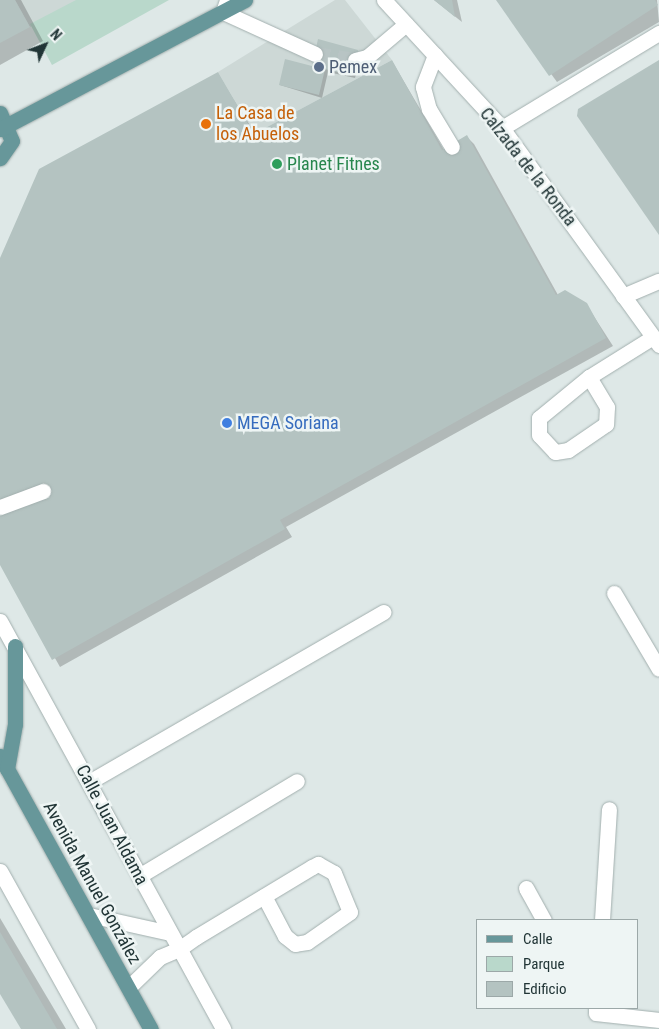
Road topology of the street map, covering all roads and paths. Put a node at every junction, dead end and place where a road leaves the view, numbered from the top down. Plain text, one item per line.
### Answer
1 (245, 0) edge
2 (384, 0) edge
3 (225, 6) edge
4 (406, 24) junction
5 (659, 33) edge
6 (315, 54) tunnel mouth
7 (435, 55) junction
8 (355, 60) tunnel mouth
9 (2, 123) edge
10 (502, 128) junction
11 (452, 147) dead end
12 (0, 158) edge
13 (659, 280) edge
14 (623, 296) junction
15 (656, 341) edge
16 (589, 378) junction
17 (44, 491) dead end
18 (0, 507) edge
19 (614, 593) dead end
20 (384, 612) dead end
21 (0, 621) edge
22 (15, 646) junction
23 (659, 669) edge
24 (4, 762) edge
25 (297, 781) dead end
26 (90, 782) junction
27 (609, 809) dead end
28 (0, 871) edge
29 (140, 876) junction
30 (526, 888) dead end
31 (264, 896) junction
32 (89, 915) junction
33 (543, 919) edge
34 (602, 919) edge
35 (170, 934) junction
36 (179, 949) junction
37 (129, 987) junction
38 (595, 1009) edge
39 (659, 1020) edge
40 (88, 1029) edge
41 (151, 1029) edge
42 (223, 1029) edge

1 - 3 main road
2 - 4 street, Calzada de la Ronda
3 - 6 street
3 - 9 main road
4 - 7 street, Calzada de la Ronda
4 - 8 street
5 - 10 street
7 - 10 street, Calzada de la Ronda
7 - 11 street
9 - 12 main road
10 - 14 street, Calzada de la Ronda
13 - 14 street
14 - 15 street, Calzada de la Ronda
15 - 16 street
16 - 16 street
17 - 18 street
19 - 23 street
20 - 26 street
21 - 22 street, Calle Juan Aldama
22 - 24 main road
22 - 26 street, Calle Juan Aldama
24 - 32 main road, Avenida Manuel González
25 - 29 street
26 - 29 street, Calle Juan Aldama
27 - 34 street
28 - 40 street
29 - 35 street, Calle Juan Aldama
30 - 33 street
31 - 31 street
31 - 36 street
32 - 35 street
32 - 37 main road, Avenida Manuel González
35 - 36 street, Calle Juan Aldama
36 - 37 street
36 - 42 street, Calle Juan Aldama
37 - 41 main road, Avenida Manuel González
38 - 39 street

